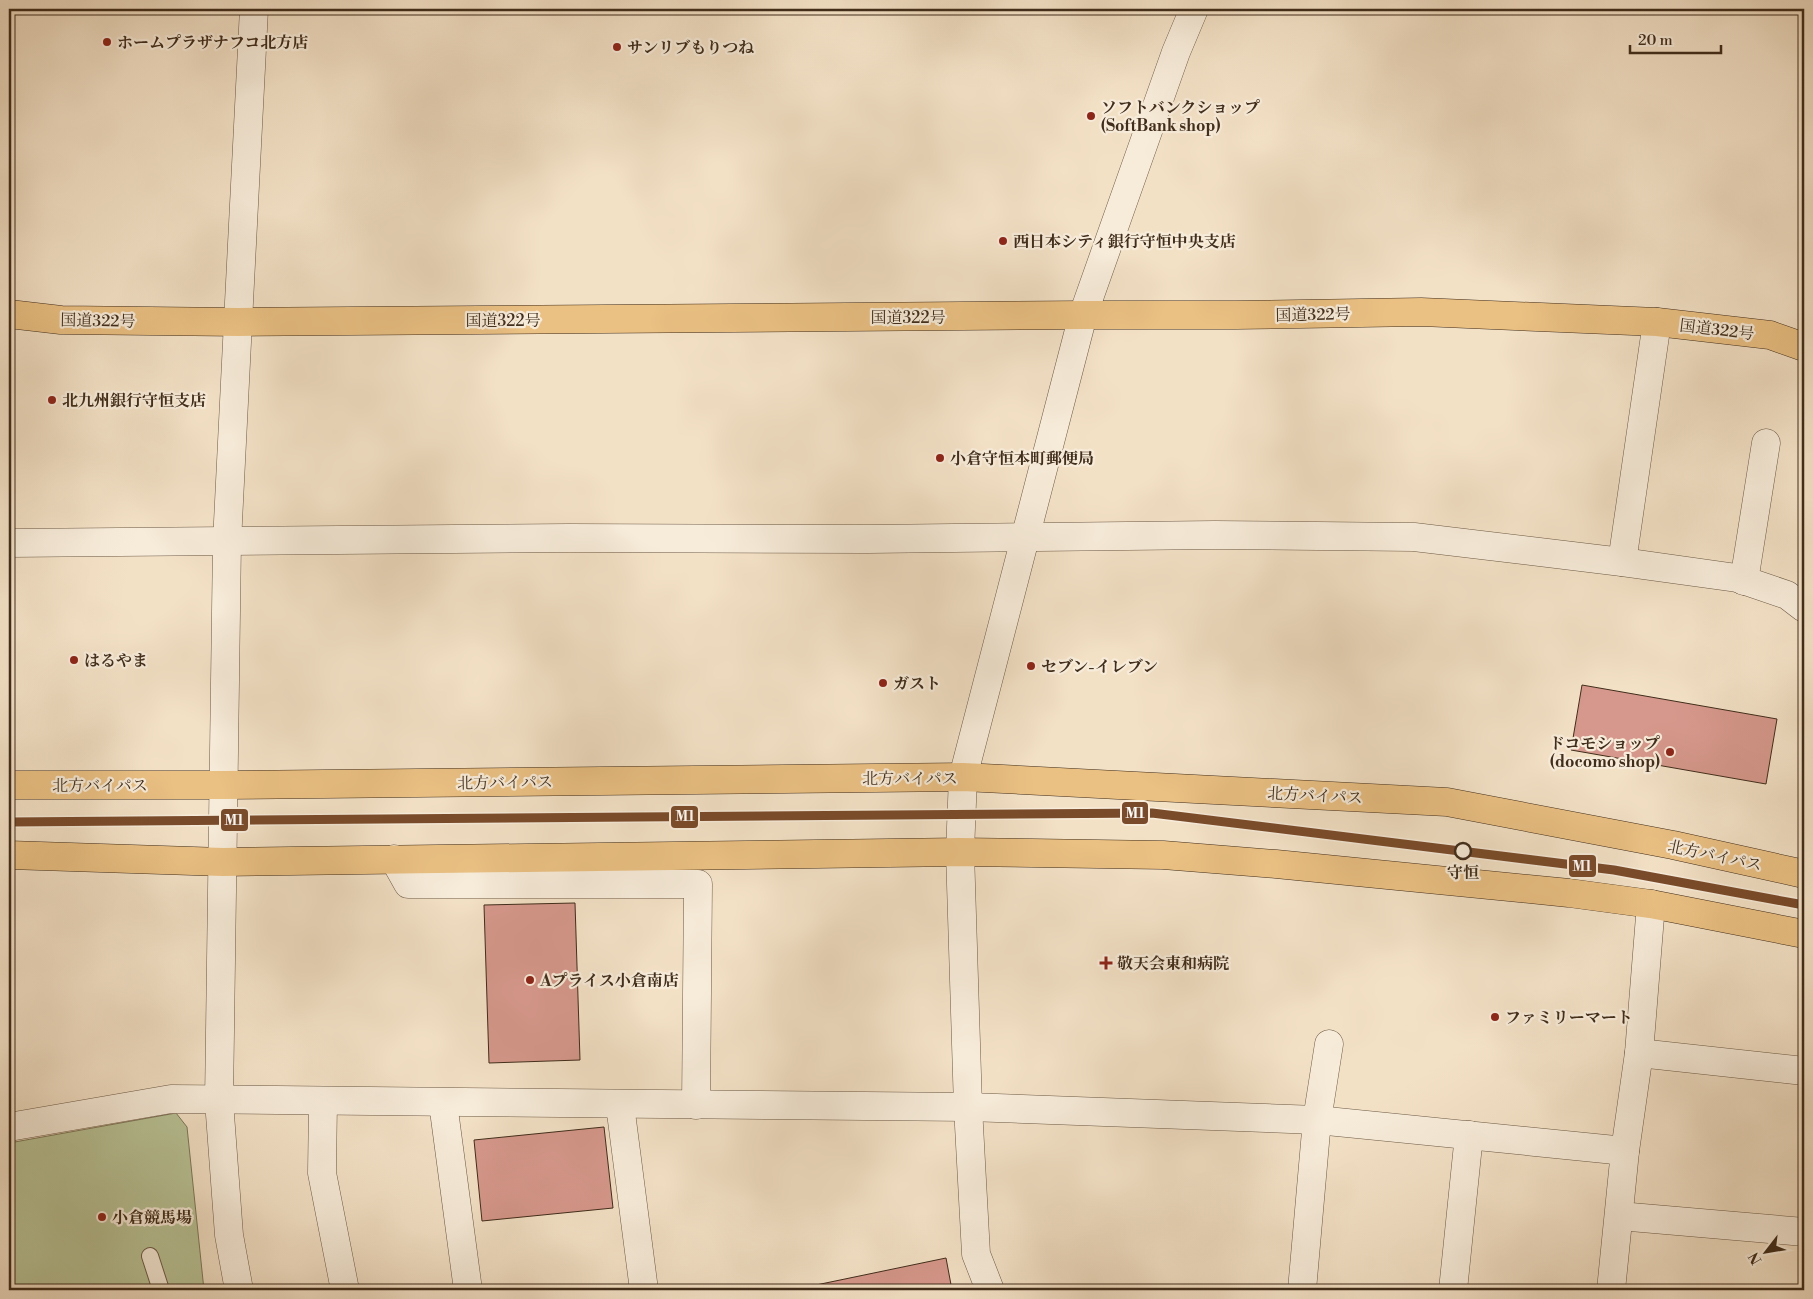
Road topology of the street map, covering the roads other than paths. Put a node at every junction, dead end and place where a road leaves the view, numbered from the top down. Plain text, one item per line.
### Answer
1 (254, 9) edge
2 (1194, 9) edge
3 (9, 314) edge
4 (1083, 315) junction
5 (238, 322) junction
6 (1657, 322) junction
7 (1804, 347) edge
8 (1766, 443) dead end
9 (1025, 537) junction
10 (227, 542) junction
11 (9, 544) edge
12 (1622, 562) junction
13 (1744, 581) junction
14 (1804, 608) edge
15 (963, 777) junction
16 (224, 785) junction
17 (9, 786) edge
18 (960, 852) junction
19 (9, 855) edge
20 (394, 859) junction
21 (222, 862) junction
22 (1804, 874) edge
23 (1651, 904) junction
24 (1804, 934) edge
25 (1329, 1044) dead end
26 (1639, 1053) junction
27 (1804, 1070) edge
28 (219, 1101) junction
29 (323, 1102) junction
30 (444, 1103) junction
31 (620, 1105) junction
32 (696, 1105) junction
33 (968, 1107) junction
34 (1317, 1120) junction
35 (9, 1127) edge
36 (1470, 1135) junction
37 (1625, 1151) junction
38 (1619, 1216) junction
39 (1804, 1232) edge
40 (150, 1256) dead end
41 (161, 1290) edge
42 (239, 1290) edge
43 (345, 1290) edge
44 (468, 1290) edge
45 (644, 1290) edge
46 (990, 1290) edge
47 (1302, 1290) edge
48 (1452, 1290) edge
49 (1611, 1290) edge

1 - 5 street
2 - 4 street
3 - 5 highway, 国道322号
4 - 5 highway, 国道322号
4 - 6 highway, 国道322号
4 - 9 street
5 - 10 street
6 - 7 highway, 国道322号
6 - 12 street
8 - 13 street
9 - 10 street
9 - 12 street
9 - 15 street
10 - 11 street
10 - 16 street
12 - 13 street
13 - 14 street
15 - 16 highway, 北方バイパス
15 - 18 street
15 - 22 highway, 北方バイパス
16 - 17 highway, 北方バイパス
16 - 21 street
18 - 20 highway
18 - 23 highway
18 - 33 street
19 - 21 highway
20 - 21 highway
20 - 32 street
21 - 28 street
23 - 24 highway
23 - 26 street
25 - 34 street
26 - 27 street
26 - 37 street
28 - 29 street
28 - 35 street
28 - 42 street
29 - 30 street
29 - 43 street
30 - 31 street
30 - 44 street
31 - 32 street
31 - 45 street
32 - 33 street
33 - 34 street
33 - 46 street
34 - 36 street
34 - 47 street
36 - 37 street
36 - 48 street
37 - 38 street
38 - 39 street
38 - 49 street
40 - 41 lane

